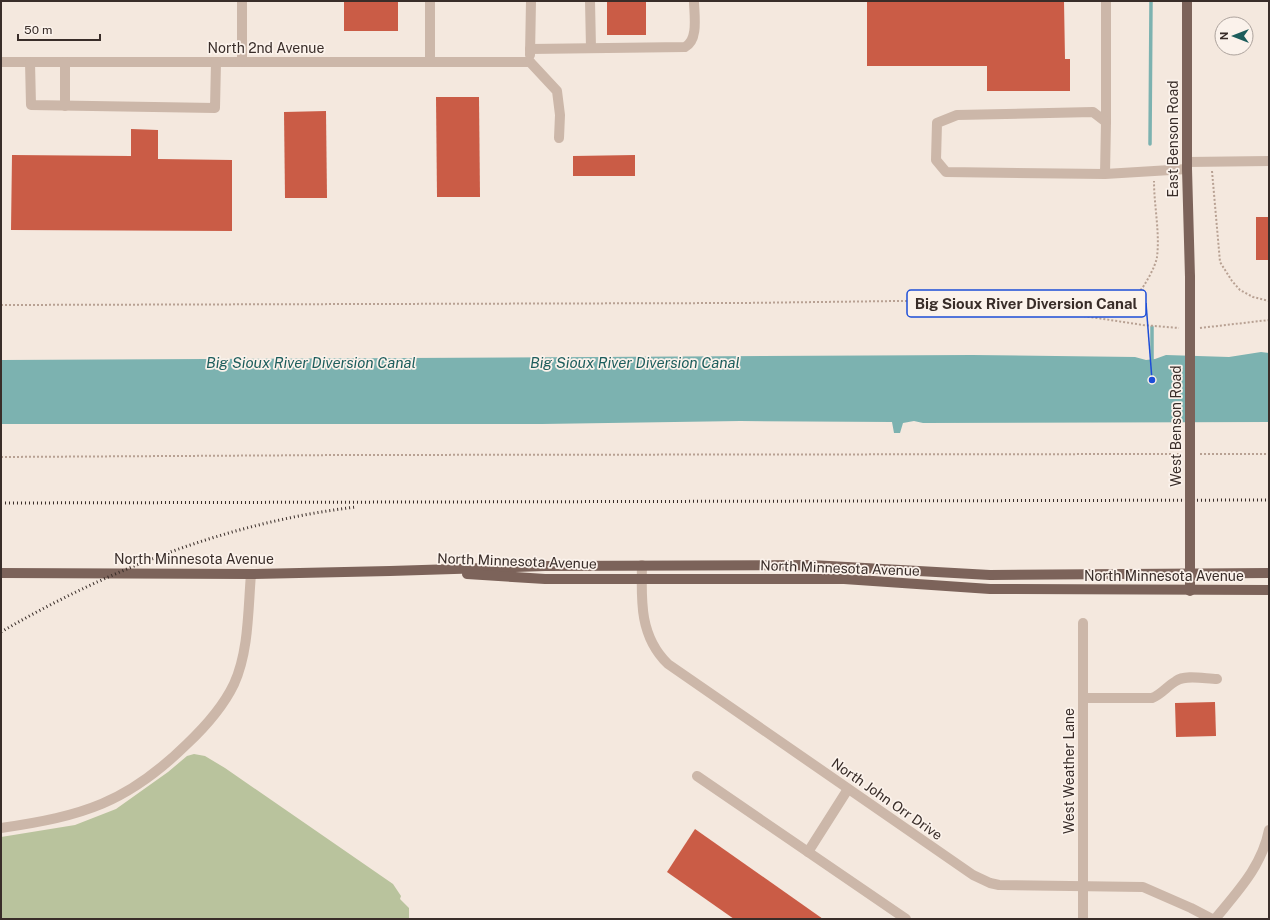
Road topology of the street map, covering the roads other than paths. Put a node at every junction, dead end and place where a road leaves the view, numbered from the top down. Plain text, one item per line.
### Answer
1 (242, 1) edge
2 (430, 1) edge
3 (531, 1) edge
4 (590, 1) edge
5 (694, 1) edge
6 (1106, 1) edge
7 (1187, 1) edge
8 (591, 48) junction
9 (530, 49) junction
10 (1, 62) edge
11 (30, 62) junction
12 (66, 62) junction
13 (216, 62) junction
14 (242, 62) junction
15 (430, 62) junction
16 (530, 62) junction
17 (65, 106) junction
18 (1106, 122) junction
19 (559, 138) dead end
20 (1269, 162) edge
21 (1187, 165) junction
22 (1105, 174) junction
23 (1190, 278) joint
24 (642, 565) junction
25 (411, 570) junction
26 (1, 573) edge
27 (1269, 573) edge
28 (251, 574) junction
29 (1190, 574) junction
30 (642, 579) junction
31 (1269, 590) edge
32 (1190, 591) junction
33 (1083, 623) dead end
34 (1217, 679) dead end
35 (1083, 698) junction
36 (697, 776) dead end
37 (848, 789) junction
38 (1, 828) edge
39 (1269, 830) edge
40 (808, 852) junction
41 (1083, 885) junction
42 (906, 919) edge
43 (1082, 919) edge
44 (1212, 919) edge
45 (1215, 919) edge

1 - 14 street
2 - 15 street
3 - 9 street
4 - 8 street
5 - 8 street
6 - 18 street
7 - 21 main road, East Benson Road
8 - 9 street
9 - 16 street
10 - 11 street, North 2nd Avenue
11 - 12 street, North 2nd Avenue
11 - 17 street
12 - 13 street, North 2nd Avenue
12 - 17 street
13 - 14 street, North 2nd Avenue
13 - 17 street
14 - 15 street, North 2nd Avenue
15 - 16 street, North 2nd Avenue
16 - 19 street
18 - 22 street
18 - 22 street
20 - 21 street
21 - 22 street
21 - 23 main road, East Benson Road
23 - 29 main road, West Benson Road, bridge
24 - 25 main road, North Minnesota Avenue
24 - 29 main road, North Minnesota Avenue
24 - 30 street, North John Orr Drive
25 - 28 main road, North Minnesota Avenue
25 - 30 main road, North Minnesota Avenue
26 - 28 main road, North Minnesota Avenue
27 - 29 main road, North Minnesota Avenue
28 - 38 street
29 - 32 main road
30 - 32 main road, North Minnesota Avenue
30 - 37 street, North John Orr Drive
31 - 32 main road, North Minnesota Avenue
33 - 35 street, West Weather Lane
34 - 35 street
35 - 41 street, West Weather Lane
36 - 40 street
37 - 40 street
37 - 41 street, North John Orr Drive
39 - 45 street
40 - 42 street
41 - 43 street, West Weather Lane
41 - 44 street, North John Orr Drive

